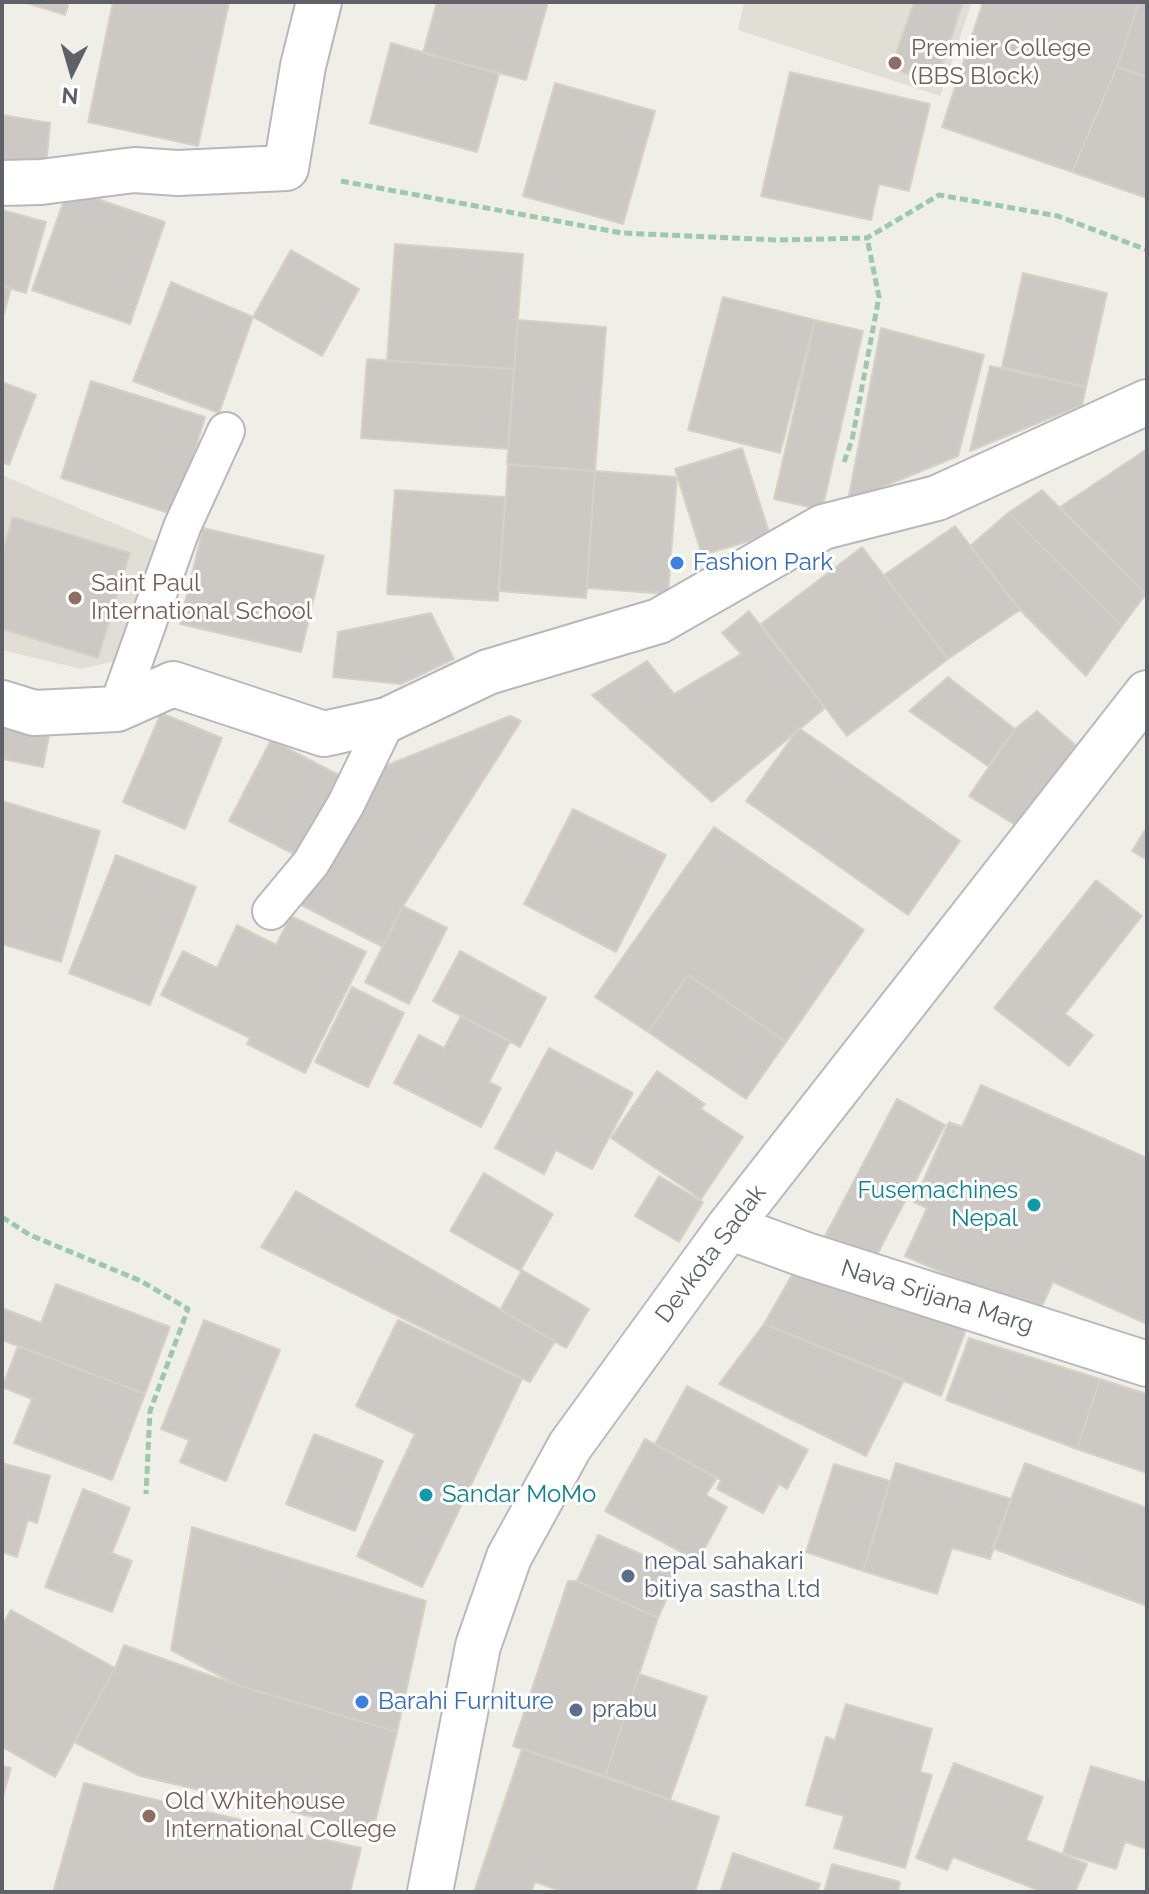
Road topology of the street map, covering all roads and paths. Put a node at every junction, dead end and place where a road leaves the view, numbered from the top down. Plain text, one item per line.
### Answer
1 (319, 2) edge
2 (286, 168) junction
3 (2, 183) edge
4 (867, 238) junction
5 (1147, 250) edge
6 (1147, 402) edge
7 (226, 431) dead end
8 (823, 527) junction
9 (1147, 693) edge
10 (2, 703) edge
11 (117, 709) junction
12 (387, 720) junction
13 (271, 911) dead end
14 (2, 1217) edge
15 (729, 1227) junction
16 (1147, 1364) edge
17 (146, 1494) dead end
18 (430, 1892) edge

1 - 2 street
2 - 3 street
2 - 4 path
4 - 5 path
4 - 8 path
6 - 8 street
7 - 11 lane
8 - 12 street
9 - 15 street, Devkota Sadak
10 - 11 street
11 - 12 street
12 - 13 lane
14 - 17 path
15 - 16 street, Nava Srijana Marg
15 - 18 street, Devkota Sadak

